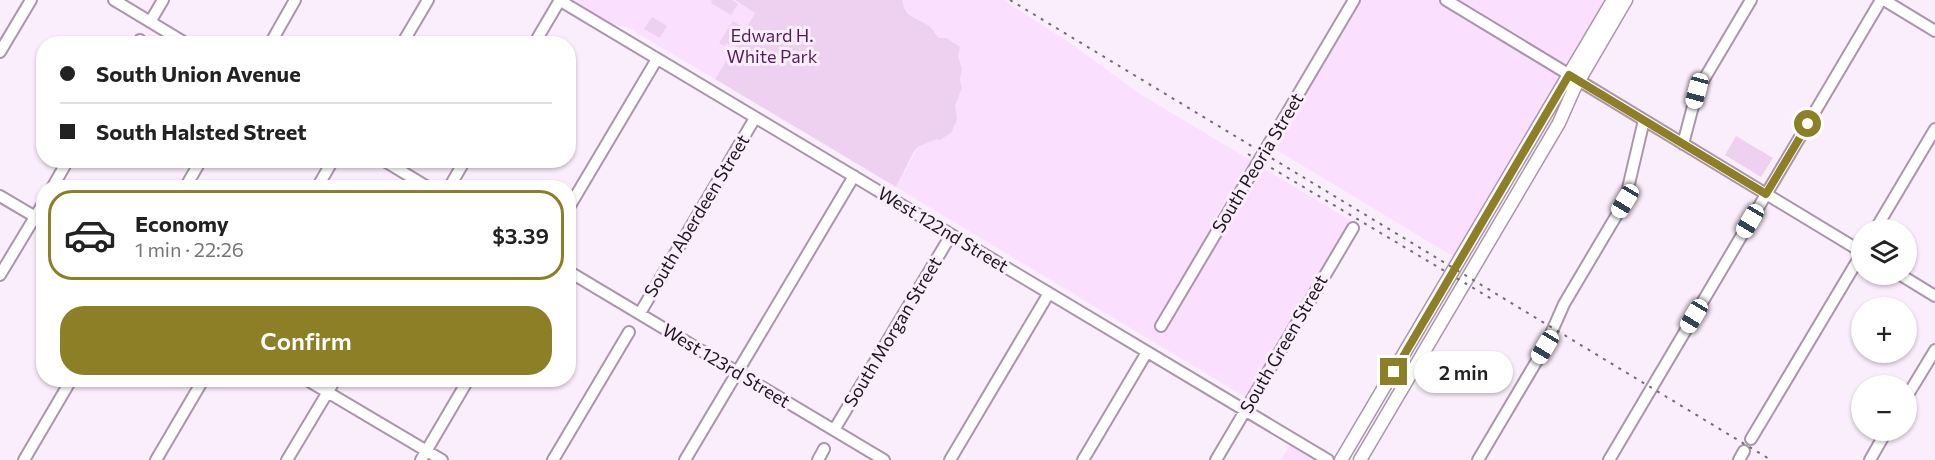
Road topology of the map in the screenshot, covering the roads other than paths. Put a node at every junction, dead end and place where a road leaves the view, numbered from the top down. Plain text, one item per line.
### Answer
1 (31, 0) edge
2 (114, 0) edge
3 (163, 0) edge
4 (296, 0) edge
5 (428, 0) edge
6 (560, 0) edge
7 (1354, 0) edge
8 (1446, 0) edge
9 (1613, 0) edge
10 (1626, 0) edge
11 (1751, 0) edge
12 (1882, 0) edge
13 (150, 21) junction
14 (1935, 31) edge
15 (174, 36) edge
16 (275, 36) edge
17 (407, 36) edge
18 (539, 36) edge
19 (0, 52) edge
20 (657, 59) junction
21 (1574, 78) junction
22 (755, 118) junction
23 (1644, 120) junction
24 (1935, 129) edge
25 (1683, 144) junction
26 (396, 168) edge
27 (854, 176) junction
28 (416, 180) edge
29 (1766, 194) junction
30 (0, 196) edge
31 (576, 196) edge
32 (36, 217) edge
33 (1882, 219) edge
34 (36, 223) edge
35 (1353, 228) dead end
36 (951, 234) junction
37 (1851, 245) edge
38 (1851, 271) edge
39 (0, 275) edge
40 (576, 276) edge
41 (1917, 285) edge
42 (1049, 293) junction
43 (1935, 296) edge
44 (640, 313) junction
45 (1161, 326) dead end
46 (629, 332) dead end
47 (1935, 350) edge
48 (1147, 352) junction
49 (737, 372) junction
50 (1917, 380) edge
51 (67, 387) edge
52 (200, 387) edge
53 (319, 387) edge
54 (331, 387) edge
55 (464, 387) edge
56 (328, 392) junction
57 (1245, 411) junction
58 (834, 430) junction
59 (1751, 439) dead end
60 (1881, 441) edge
61 (824, 449) dead end
62 (424, 455) edge
63 (24, 460) edge
64 (156, 460) edge
65 (287, 460) edge
66 (442, 460) edge
67 (553, 460) edge
68 (685, 460) edge
69 (818, 460) edge
70 (884, 460) edge
71 (950, 460) edge
72 (1083, 460) edge
73 (1216, 460) edge
74 (1328, 460) edge
75 (1341, 460) edge
76 (1360, 460) edge
77 (1478, 460) edge
78 (1609, 460) edge
79 (1870, 460) edge

1 - 19 street
2 - 13 street
3 - 13 street
4 - 16 street
5 - 17 street
6 - 18 street
6 - 20 street, West 122nd Street
7 - 45 street, South Peoria Street
8 - 21 street
9 - 21 main road
10 - 21 main road
11 - 25 street
12 - 14 street
12 - 29 street
13 - 15 street
20 - 22 street, West 122nd Street
20 - 31 street
21 - 23 street
21 - 75 main road
21 - 76 main road
22 - 27 street, West 122nd Street
22 - 44 street, South Aberdeen Street
23 - 25 street
23 - 77 street
24 - 33 street
25 - 29 street
26 - 28 street
27 - 36 street, West 122nd Street
27 - 49 street
29 - 37 street
29 - 78 street
30 - 32 street
34 - 39 street
35 - 57 street, South Green Street
36 - 42 street, West 122nd Street
36 - 58 street, South Morgan Street
38 - 59 street
40 - 44 street, West 123rd Street
41 - 43 street
42 - 48 street, West 122nd Street
42 - 71 street
44 - 49 street, West 123rd Street
46 - 67 street
47 - 50 street
48 - 57 street, West 122nd Street
48 - 72 street
49 - 58 street, West 123rd Street
49 - 68 street
51 - 63 street
52 - 64 street
53 - 56 street
54 - 56 street
55 - 62 street
56 - 62 street
56 - 65 street
57 - 73 street, South Green Street
57 - 74 street, West 122nd Street
58 - 70 street, West 123rd Street
60 - 79 street
61 - 69 street
62 - 66 street

